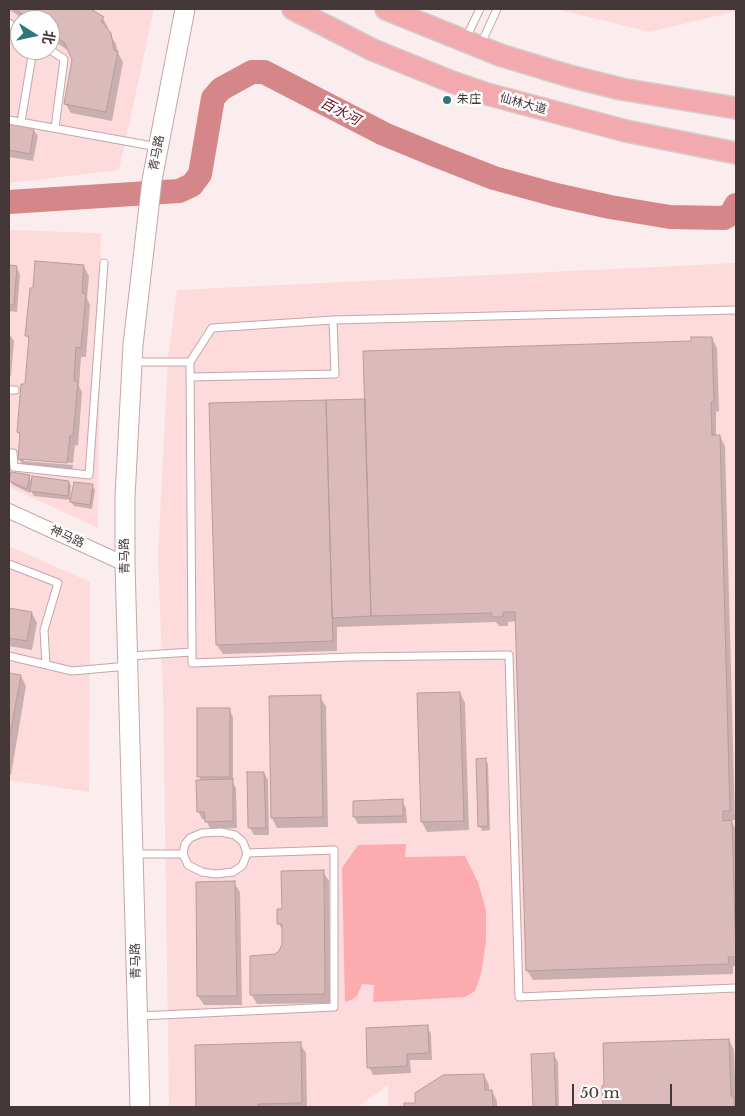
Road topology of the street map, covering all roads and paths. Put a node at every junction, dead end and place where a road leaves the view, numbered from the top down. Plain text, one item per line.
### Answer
1 (185, 9) edge
2 (386, 9) edge
3 (480, 9) edge
4 (497, 9) edge
5 (305, 12) edge
6 (472, 44) junction
7 (60, 57) edge
8 (31, 60) edge
9 (736, 108) edge
10 (9, 120) edge
11 (21, 122) junction
12 (55, 128) junction
13 (158, 147) junction
14 (736, 153) edge
15 (104, 263) dead end
16 (736, 310) edge
17 (333, 320) junction
18 (132, 362) junction
19 (190, 362) junction
20 (190, 377) junction
21 (9, 453) edge
22 (9, 511) edge
23 (9, 564) edge
24 (125, 564) junction
25 (192, 652) junction
26 (9, 656) edge
27 (128, 661) junction
28 (46, 665) junction
29 (246, 853) junction
30 (134, 854) junction
31 (183, 854) junction
32 (736, 988) edge
33 (138, 1016) junction
34 (140, 1107) edge

1 - 13 street, 青马路
2 - 6 main road
3 - 6 lane
4 - 6 lane
5 - 14 main road, 仙林大道
6 - 9 main road
7 - 12 lane
8 - 11 lane
10 - 11 lane
11 - 12 lane
12 - 13 lane
13 - 18 street, 青马路
15 - 21 lane
16 - 17 lane
17 - 19 lane
17 - 20 lane
18 - 19 lane
18 - 24 street, 青马路
19 - 20 lane
20 - 25 lane
22 - 24 street, 神马路
23 - 28 lane
24 - 27 street, 青马路
25 - 27 lane
25 - 32 lane
26 - 28 lane
27 - 28 lane
27 - 30 street, 青马路
29 - 31 lane
29 - 31 lane
29 - 33 lane
30 - 31 lane
30 - 33 street, 青马路
33 - 34 street, 青马路

